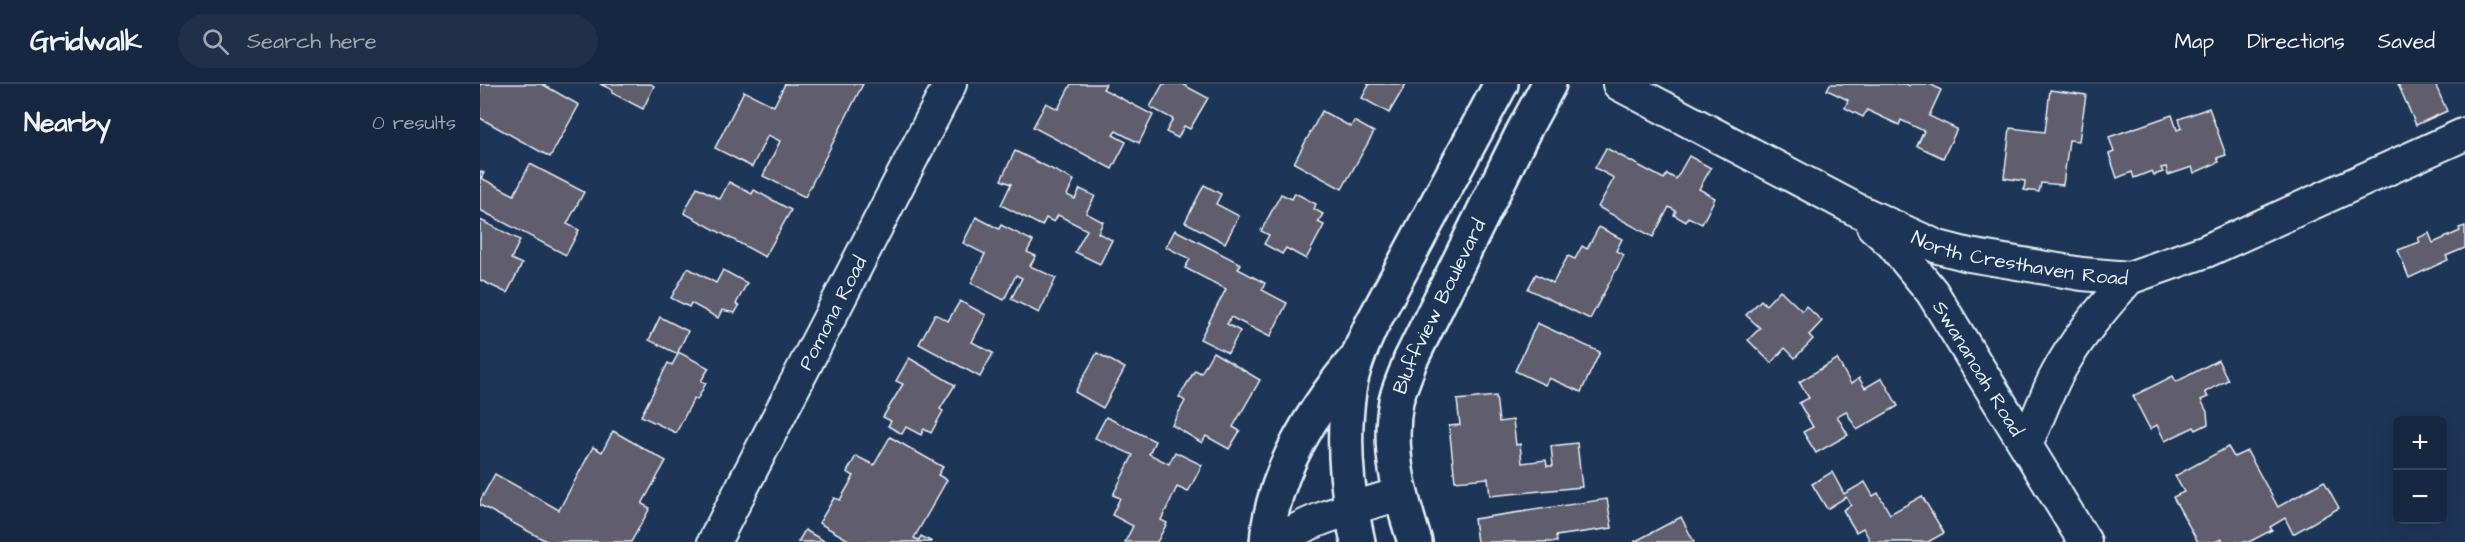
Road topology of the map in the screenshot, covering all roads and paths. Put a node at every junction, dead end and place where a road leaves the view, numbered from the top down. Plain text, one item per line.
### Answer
1 (950, 84) edge
2 (1501, 84) edge
3 (1549, 84) edge
4 (1619, 84) edge
5 (2465, 134) edge
6 (1855, 209) junction
7 (2129, 278) junction
8 (1357, 357) junction
9 (2026, 444) junction
10 (1399, 494) junction
11 (1351, 510) junction
12 (714, 542) edge
13 (1267, 542) edge
14 (1280, 542) edge
15 (1358, 542) edge
16 (1415, 542) edge
17 (2085, 542) edge

1 - 12 street, Pomona Road
2 - 8 main road
3 - 10 main road, Bluffview Boulevard
4 - 6 street, North Cresthaven Road
5 - 7 street, North Cresthaven Road
6 - 7 street, North Cresthaven Road
6 - 9 street, Swananoah Road
7 - 9 street
8 - 11 main road
8 - 13 main road
9 - 17 street, Swananoah Road
10 - 11 street
10 - 16 main road, Bluffview Boulevard
11 - 14 street
11 - 15 main road

